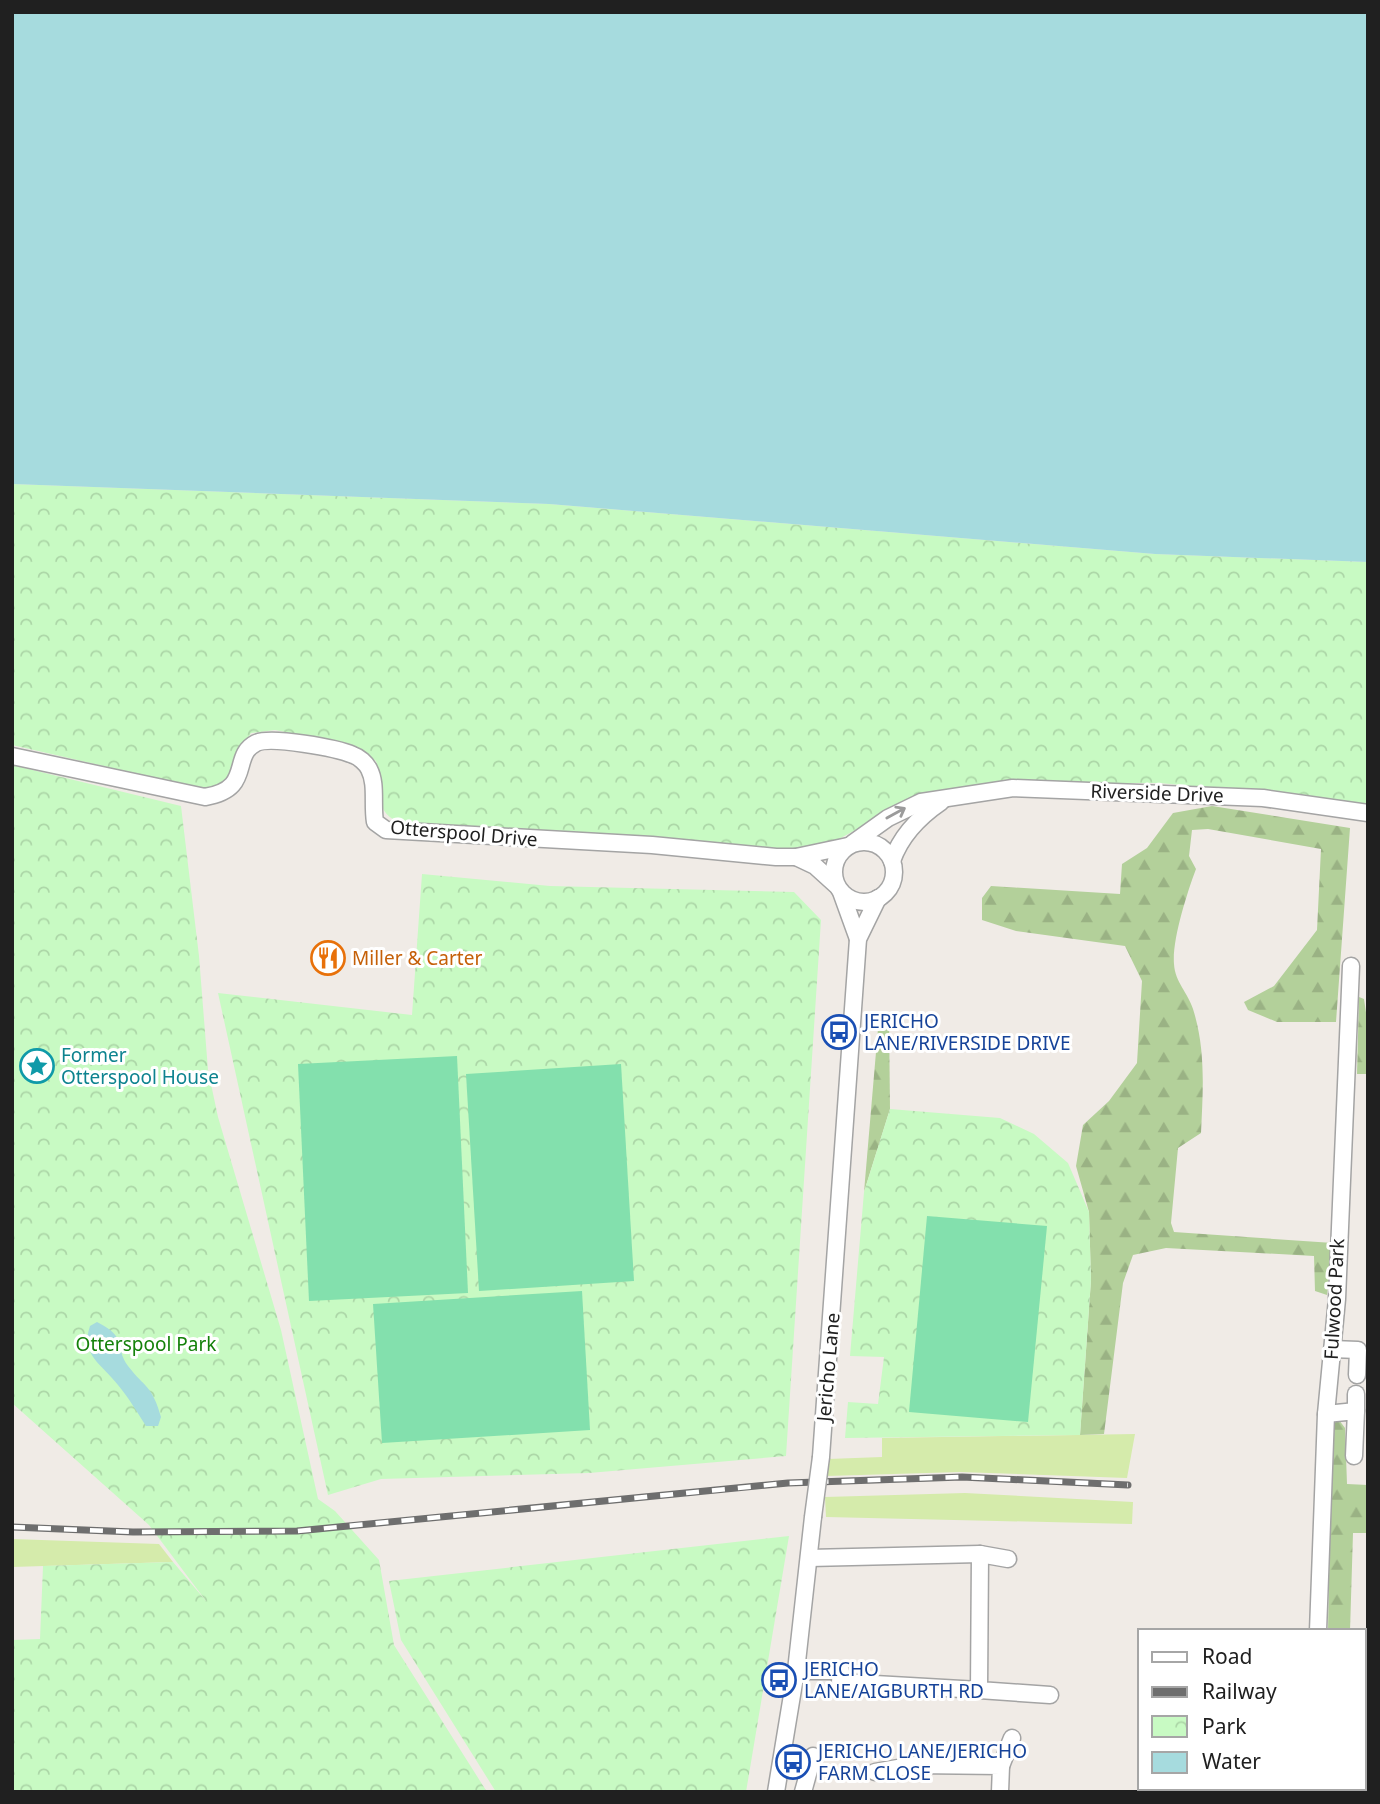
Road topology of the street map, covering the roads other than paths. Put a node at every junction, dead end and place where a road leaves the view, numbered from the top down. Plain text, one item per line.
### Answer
1 (12, 756) edge
2 (946, 798) junction
3 (1368, 813) edge
4 (851, 844) junction
5 (796, 857) junction
6 (892, 861) junction
7 (839, 888) junction
8 (878, 898) junction
9 (858, 939) junction
10 (1351, 966) dead end
11 (1332, 1349) junction
12 (1357, 1376) dead end
13 (1356, 1394) dead end
14 (1356, 1412) junction
15 (1326, 1414) junction
16 (1354, 1456) dead end
17 (980, 1555) junction
18 (809, 1558) junction
19 (1008, 1559) dead end
20 (1318, 1629) edge
21 (796, 1671) junction
22 (979, 1690) junction
23 (1050, 1695) dead end
24 (1012, 1738) dead end
25 (813, 1756) dead end
26 (1001, 1766) junction
27 (875, 1772) dead end
28 (776, 1792) edge
29 (803, 1792) edge
30 (1000, 1792) edge

1 - 5 street, Otterspool Drive
2 - 3 street, Riverside Drive
4 -> 2 street, Riverside Drive
2 - 6 street
4 - 5 street, Otterspool Drive
4 - 6 street
4 - 7 street
5 - 7 street, Otterspool Drive
6 - 8 street
7 - 8 street
7 - 9 street, Jericho Lane
8 - 9 street, Jericho Lane
9 - 18 street, Jericho Lane, bridge
10 - 11 street, Fulwood Park
11 - 12 street
11 - 15 street, Fulwood Park
13 - 14 street
14 - 15 street
14 - 16 street
15 - 20 street, Fulwood Park
17 - 18 street
17 - 19 street
17 - 22 street
18 - 21 street, Jericho Lane
21 - 22 street
21 - 28 street, Jericho Lane
22 - 23 street
24 - 26 street
25 - 29 street
26 - 27 street
26 - 30 street

